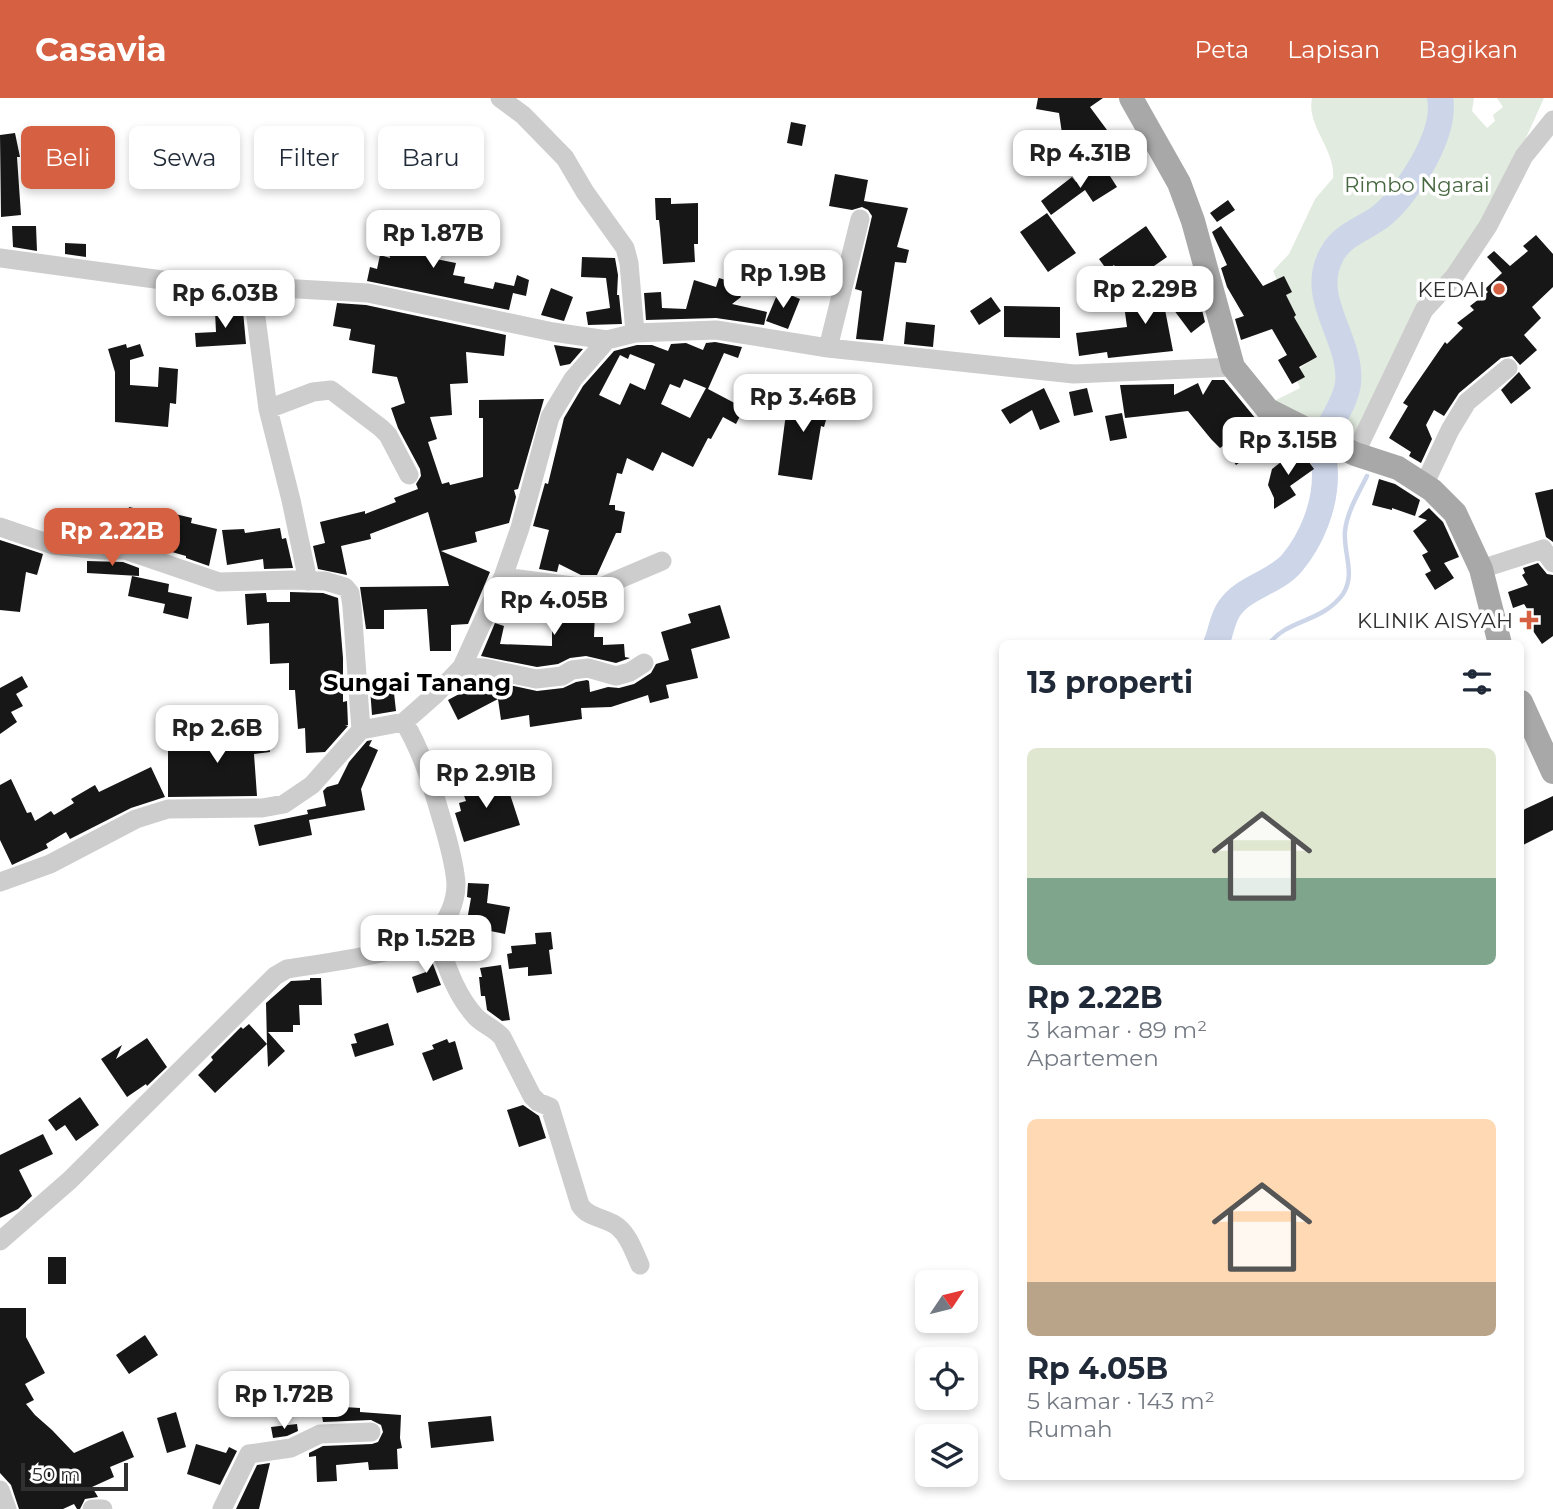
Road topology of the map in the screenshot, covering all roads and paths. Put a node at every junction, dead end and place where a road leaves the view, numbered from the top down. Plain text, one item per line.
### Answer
1 (500, 98) edge
2 (1131, 98) edge
3 (1553, 120) edge
4 (860, 219) dead end
5 (0, 258) edge
6 (252, 287) junction
7 (635, 332) junction
8 (607, 340) junction
9 (828, 348) junction
10 (1233, 367) junction
11 (1508, 368) dead end
12 (268, 409) junction
13 (1355, 454) junction
14 (409, 475) dead end
15 (1424, 485) junction
16 (0, 527) edge
17 (1550, 550) edge
18 (662, 561) dead end
19 (1481, 569) junction
20 (503, 577) junction
21 (307, 581) junction
22 (1499, 640) edge
23 (645, 663) dead end
24 (462, 667) junction
25 (1524, 709) edge
26 (404, 722) junction
27 (361, 730) junction
28 (1553, 772) edge
29 (0, 882) edge
30 (435, 934) junction
31 (0, 1241) edge
32 (640, 1265) dead end
33 (372, 1432) dead end
34 (0, 1490) edge
35 (7, 1509) edge
36 (92, 1509) edge
37 (103, 1509) edge
38 (222, 1509) edge

1 - 7 street
2 - 10 main road
3 - 13 street
4 - 9 street
5 - 6 street
6 - 8 street
6 - 12 street
7 - 8 street
7 - 9 street
8 - 20 street
9 - 10 street
10 - 13 main road
11 - 15 street
12 - 14 street
12 - 21 street
13 - 15 main road
15 - 19 main road
16 - 21 street
17 - 19 street
18 - 20 street
19 - 22 main road
20 - 24 street
21 - 27 street
23 - 24 street
24 - 26 street
25 - 28 main road
26 - 27 street
26 - 30 street
27 - 29 street
30 - 31 street
30 - 32 street
33 - 38 street
34 - 35 street
36 - 37 street

